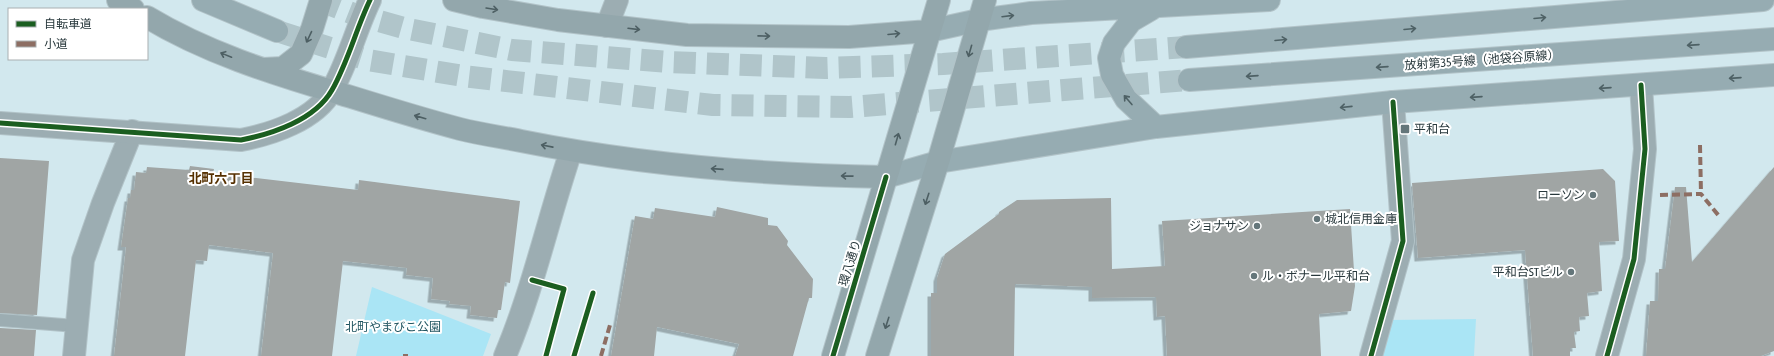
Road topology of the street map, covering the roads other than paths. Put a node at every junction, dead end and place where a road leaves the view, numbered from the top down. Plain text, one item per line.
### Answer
1 (118, 0) edge
2 (203, 0) edge
3 (321, 0) edge
4 (370, 0) edge
5 (454, 0) edge
6 (617, 0) edge
7 (939, 0) edge
8 (1269, 0) edge
9 (1763, 0) edge
10 (1155, 6) junction
11 (131, 8) edge
12 (982, 10) edge
13 (148, 18) edge
14 (607, 26) junction
15 (277, 31) tunnel mouth
16 (929, 31) junction
17 (1774, 39) edge
18 (1186, 47) tunnel mouth
19 (262, 68) junction
20 (1774, 75) edge
21 (1189, 80) tunnel mouth
22 (1641, 85) junction
23 (332, 91) junction
24 (1393, 102) junction
25 (0, 123) edge
26 (1156, 127) junction
27 (132, 131) junction
28 (571, 151) junction
29 (938, 162) junction
30 (886, 176) junction
31 (0, 320) edge
32 (76, 326) junction
33 (74, 356) edge
34 (504, 356) edge
35 (833, 356) edge
36 (877, 356) edge
37 (1371, 356) edge
38 (1607, 356) edge

1 - 11 main road
2 - 15 main road
3 -> 19 main road
4 - 23 street
5 -> 14 main road
6 - 14 street
7 - 16 main road, 環八通り
8 - 10 main road
18 -> 9 main road
12 -> 10 main road
26 -> 10 main road
12 - 16 main road
12 -> 29 main road
19 -> 13 main road
14 -> 16 main road
30 -> 16 main road, 環八通り
17 -> 21 main road, 放射第35号線（池袋谷原線）
19 - 23 main road
20 -> 22 main road
22 -> 24 main road
22 - 38 street
23 - 27 street
28 -> 23 main road
24 -> 26 main road
24 - 37 street
25 - 27 street
26 - 29 main road
27 - 32 street
30 -> 28 main road
28 - 34 street
29 - 30 main road
29 -> 36 main road
30 - 35 main road, 環八通り
31 - 32 lane
32 - 33 street

